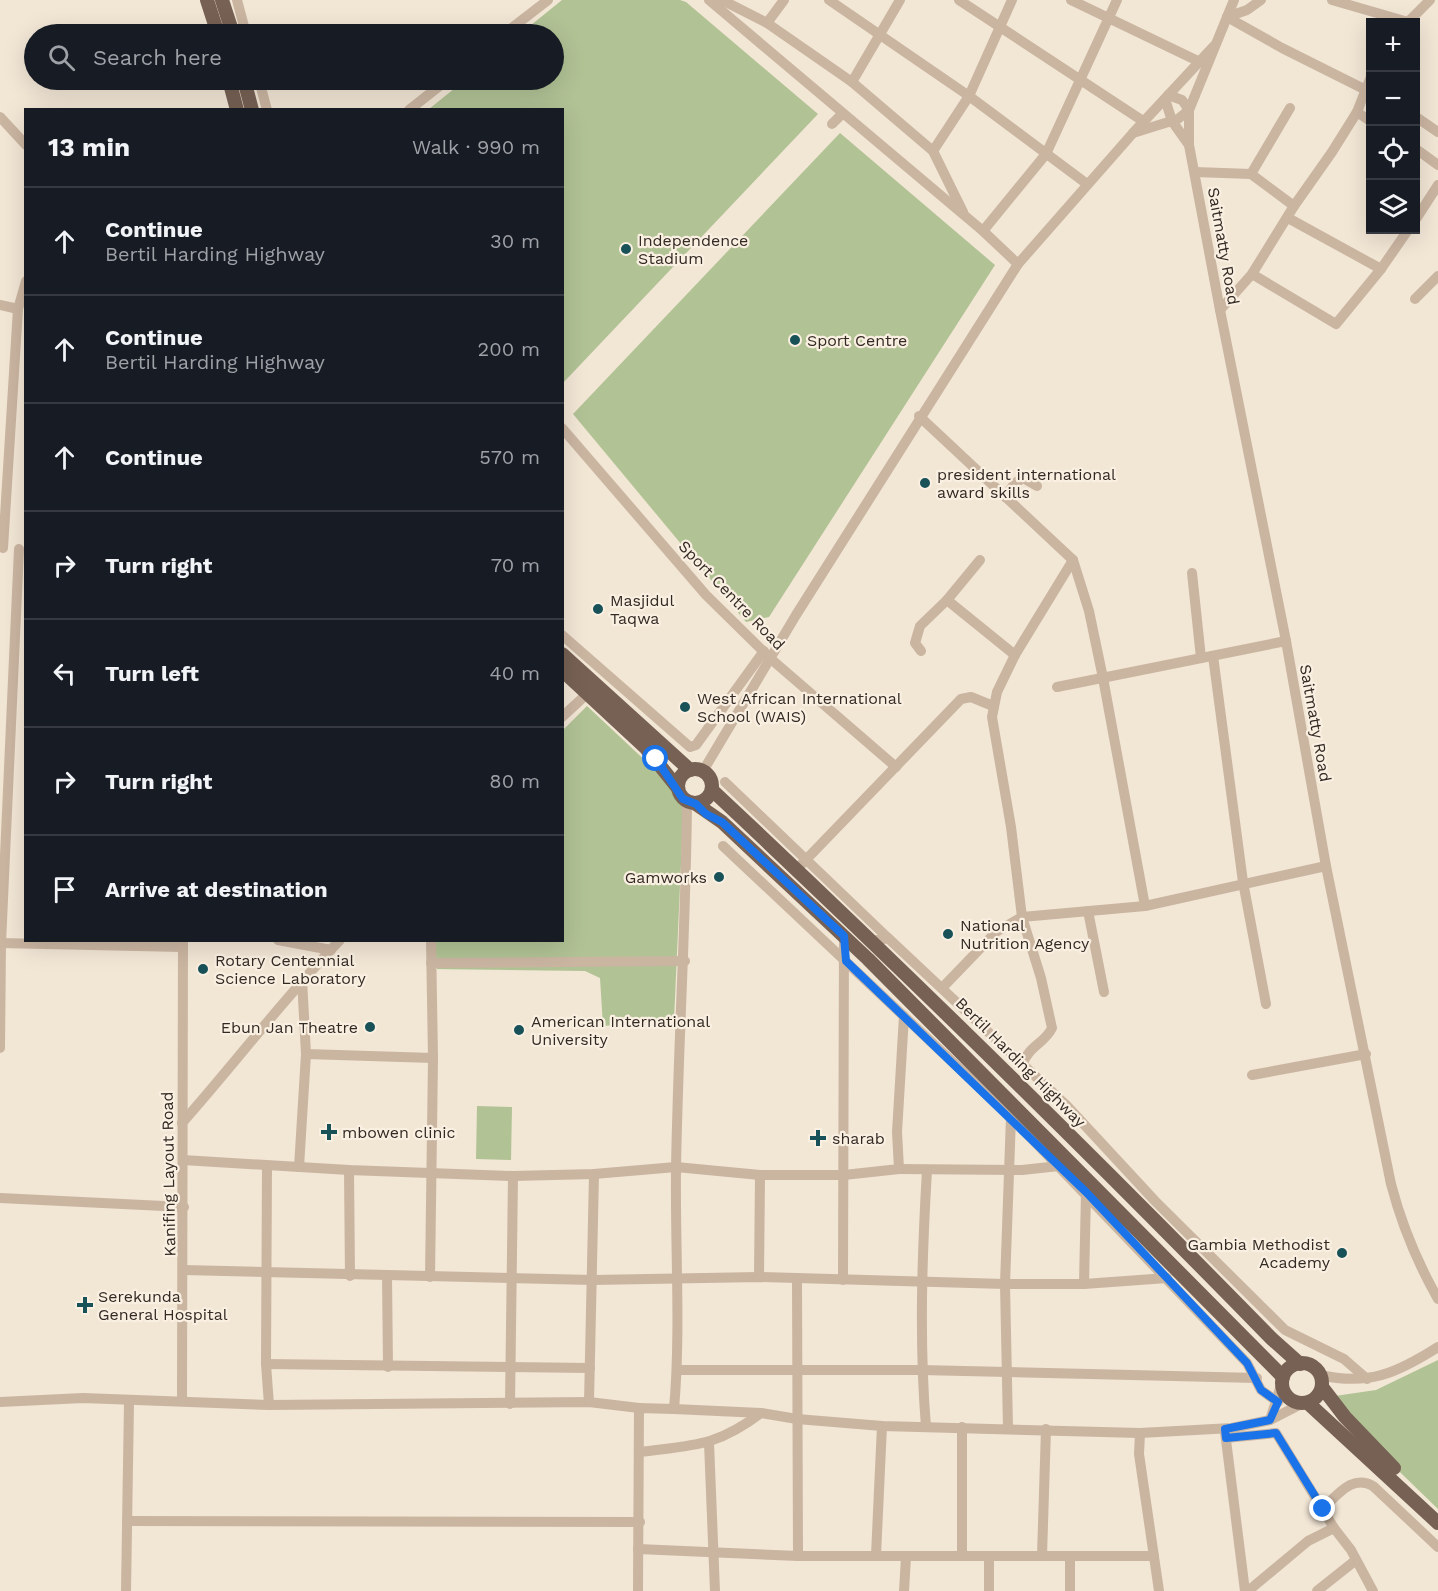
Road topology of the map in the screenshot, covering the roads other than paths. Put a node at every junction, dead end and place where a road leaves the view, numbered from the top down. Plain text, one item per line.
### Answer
1 (207, 0) edge
2 (222, 0) edge
3 (237, 0) edge
4 (548, 0) edge
5 (709, 0) edge
6 (722, 0) edge
7 (784, 0) edge
8 (829, 0) edge
9 (900, 0) edge
10 (959, 0) edge
11 (1012, 0) edge
12 (1071, 0) edge
13 (1117, 0) edge
14 (1234, 0) edge
15 (1261, 0) edge
16 (1332, 0) edge
17 (1430, 0) edge
18 (1110, 17) junction
19 (1227, 17) junction
20 (1394, 18) edge
21 (1412, 18) edge
22 (767, 23) junction
23 (215, 24) edge
24 (229, 24) edge
25 (243, 24) edge
26 (517, 24) edge
27 (1001, 27) junction
28 (881, 34) junction
29 (1214, 46) junction
30 (1200, 62) junction
31 (1082, 81) junction
32 (852, 82) junction
33 (1366, 86) edge
34 (232, 90) edge
35 (247, 90) edge
36 (262, 90) edge
37 (434, 90) edge
38 (1366, 93) edge
39 (969, 96) junction
40 (1166, 97) junction
41 (1191, 106) junction
42 (236, 108) edge
43 (251, 108) edge
44 (266, 108) edge
45 (412, 108) edge
46 (1290, 108) dead end
47 (1357, 112) junction
48 (842, 114) junction
49 (0, 117) edge
50 (1366, 118) edge
51 (1420, 120) edge
52 (1143, 121) junction
53 (1172, 121) junction
54 (832, 124) dead end
55 (1438, 132) edge
56 (1133, 133) junction
57 (24, 143) edge
58 (1189, 145) junction
59 (933, 150) junction
60 (1420, 152) edge
61 (1046, 154) junction
62 (1438, 165) edge
63 (1195, 172) junction
64 (1251, 174) junction
65 (1087, 184) junction
66 (1438, 185) edge
67 (1294, 206) junction
68 (1420, 209) edge
69 (964, 215) junction
70 (1288, 218) junction
71 (983, 231) junction
72 (1405, 234) edge
73 (1018, 264) junction
74 (1381, 269) junction
75 (1252, 274) junction
76 (1438, 276) edge
77 (24, 288) edge
78 (1415, 299) dead end
79 (0, 305) edge
80 (18, 309) junction
81 (1220, 310) junction
82 (0, 390) edge
83 (13, 393) junction
84 (919, 416) junction
85 (564, 430) edge
86 (3, 463) edge
87 (1037, 486) dead end
88 (1005, 497) junction
89 (2, 548) edge
90 (22, 549) edge
91 (980, 560) dead end
92 (1073, 560) junction
93 (1192, 573) dead end
94 (946, 600) junction
95 (564, 637) edge
96 (1286, 641) junction
97 (921, 651) dead end
98 (768, 655) junction
99 (1015, 655) junction
100 (564, 656) edge
101 (1214, 656) junction
102 (1201, 658) junction
103 (564, 672) edge
104 (1103, 678) junction
105 (1057, 687) dead end
106 (588, 693) junction
107 (993, 706) junction
108 (564, 715) edge
109 (896, 767) junction
110 (696, 770) junction
111 (725, 782) dead end
112 (677, 787) junction
113 (712, 790) junction
114 (691, 803) junction
115 (723, 846) dead end
116 (807, 858) junction
117 (1326, 866) junction
118 (797, 869) junction
119 (1243, 882) junction
120 (1145, 906) junction
121 (1088, 911) junction
122 (1022, 917) junction
123 (844, 936) junction
124 (888, 938) junction
125 (873, 941) junction
126 (289, 942) edge
127 (338, 942) edge
128 (431, 942) edge
129 (0, 943) edge
130 (182, 944) edge
131 (331, 950) junction
132 (685, 961) junction
133 (846, 961) junction
134 (431, 963) junction
135 (302, 979) junction
136 (944, 987) junction
137 (1104, 992) dead end
138 (1266, 1004) dead end
139 (904, 1016) junction
140 (0, 1048) edge
141 (306, 1054) junction
142 (1366, 1054) junction
143 (433, 1058) junction
144 (1023, 1063) junction
145 (1252, 1076) dead end
146 (1011, 1117) junction
147 (182, 1123) junction
148 (183, 1160) junction
149 (267, 1166) junction
150 (1059, 1166) junction
151 (299, 1167) junction
152 (676, 1167) junction
153 (899, 1169) junction
154 (349, 1170) junction
155 (927, 1170) junction
156 (1009, 1170) junction
157 (430, 1173) junction
158 (594, 1174) junction
159 (760, 1175) junction
160 (844, 1175) junction
161 (513, 1176) junction
162 (1086, 1192) junction
163 (0, 1198) edge
164 (184, 1207) junction
165 (184, 1270) junction
166 (266, 1274) junction
167 (350, 1276) junction
168 (387, 1276) junction
169 (430, 1277) junction
170 (759, 1277) junction
171 (511, 1278) junction
172 (1167, 1278) junction
173 (593, 1280) junction
174 (676, 1280) junction
175 (797, 1280) junction
176 (843, 1280) junction
177 (921, 1281) junction
178 (1005, 1284) junction
179 (1084, 1284) junction
180 (1438, 1299) edge
181 (1438, 1347) edge
182 (266, 1364) junction
183 (1300, 1364) junction
184 (388, 1367) junction
185 (510, 1367) junction
186 (590, 1368) junction
187 (921, 1370) junction
188 (678, 1371) junction
189 (798, 1371) junction
190 (1005, 1374) junction
191 (1257, 1378) junction
192 (1282, 1379) junction
193 (1367, 1379) junction
194 (1321, 1381) junction
195 (182, 1401) junction
196 (0, 1402) edge
197 (129, 1402) junction
198 (589, 1402) junction
199 (1278, 1402) junction
200 (1305, 1403) junction
201 (510, 1404) junction
202 (269, 1405) junction
203 (639, 1408) junction
204 (674, 1409) junction
205 (761, 1413) junction
206 (797, 1419) junction
207 (1270, 1420) junction
208 (882, 1426) junction
209 (926, 1427) junction
210 (963, 1427) junction
211 (1008, 1428) junction
212 (1046, 1429) junction
213 (1140, 1433) junction
214 (1226, 1433) junction
215 (709, 1443) junction
216 (640, 1452) junction
217 (1323, 1509) junction
218 (1438, 1512) edge
219 (127, 1521) junction
220 (640, 1522) junction
221 (1438, 1523) edge
222 (1334, 1528) junction
223 (1438, 1547) edge
224 (638, 1549) junction
225 (714, 1551) junction
226 (876, 1555) junction
227 (798, 1556) junction
228 (962, 1556) junction
229 (1042, 1556) junction
230 (1154, 1556) junction
231 (906, 1557) junction
232 (989, 1557) junction
233 (1070, 1558) junction
234 (1356, 1560) junction
235 (126, 1591) edge
236 (638, 1591) edge
237 (714, 1591) edge
238 (904, 1591) edge
239 (989, 1591) edge
240 (1070, 1591) edge
241 (1159, 1591) edge
242 (1246, 1591) edge
243 (1317, 1591) edge
244 (1373, 1591) edge

1 - 23 main road
2 - 24 main road
3 - 25 street
4 - 26 street
5 - 48 street
6 - 22 street
7 - 22 street
8 - 28 street
9 - 28 street
10 - 27 street
11 - 27 street
12 - 18 street
13 - 18 street
14 - 19 street
15 - 19 street
16 - 20 street
17 - 21 street
18 - 30 street
18 - 31 street
19 - 29 street
19 - 33 street
22 - 32 street
27 - 31 street
27 - 39 street
28 - 32 street
28 - 39 street
29 - 30 street
29 - 41 street
30 - 40 street
31 - 52 street
31 - 61 street
32 - 59 street
34 - 42 main road
35 - 43 main road
36 - 44 street
37 - 45 street
38 - 47 street
39 - 59 street
39 - 61 street
40 - 41 street
40 - 52 street
40 - 53 street
41 - 53 street
41 - 58 street
46 - 64 street
47 - 50 street
47 - 67 street
48 - 54 street
48 - 69 street
49 - 57 street
51 - 55 street
52 - 56 street
53 - 56 street
53 - 58 street
56 - 65 street
58 - 63 street, Saitmatty Road
59 - 69 street
60 - 62 street
61 - 65 street
61 - 71 street
63 - 64 street
63 - 81 street, Saitmatty Road
64 - 67 street
65 - 73 street
66 - 68 street
67 - 70 street
69 - 71 street
70 - 74 street
70 - 75 street
71 - 73 street
72 - 74 street
73 - 84 street
74 - 75 street
75 - 81 street
76 - 78 street
77 - 80 street
79 - 80 street
80 - 83 street
81 - 96 street, Saitmatty Road
82 - 83 street
83 - 86 street
84 - 88 street
84 - 98 street
85 - 98 street, Sport Centre Road
86 - 89 street
87 - 88 street
88 - 92 street
89 - 90 street
90 - 129 street
91 - 94 street
92 - 99 street
92 - 104 street
93 - 102 street
94 - 97 street
94 - 99 street
95 - 98 street
96 - 101 street
96 - 117 street, Saitmatty Road
98 - 109 street, Sport Centre Road
98 - 110 street
99 - 107 street
100 - 110 main road
101 - 102 street
101 - 119 street
102 - 104 street
103 - 106 main road
104 - 105 street
104 - 120 street
106 - 108 street
106 - 112 main road
107 - 109 street
107 - 122 street
109 - 116 street
110 - 112 main road
110 - 113 main road
111 - 116 street
112 - 114 main road
113 - 114 main road
113 - 118 main road, Bertil Harding Highway
114 - 123 main road
114 - 132 street
115 - 133 street
116 - 118 street
116 - 124 street
117 - 119 street
117 - 142 street, Saitmatty Road
118 - 125 main road, Bertil Harding Highway
119 - 120 street
119 - 138 street
120 - 121 street
121 - 122 street
121 - 137 street
122 - 136 street
122 - 144 street
123 - 133 street
123 - 192 main road
124 - 125 street
124 - 136 street
125 - 183 main road, Bertil Harding Highway
126 - 131 street
127 - 131 street
128 - 134 street
129 - 130 street
129 - 140 street
130 - 147 street, Kanifing Layout Road
131 - 135 street
132 - 134 street
132 - 152 street
133 - 139 street
133 - 160 street
134 - 143 street
135 - 141 street
135 - 147 street
136 - 144 street
139 - 146 street
139 - 153 street
141 - 143 street
141 - 151 street
142 - 145 street
142 - 180 street, Saitmatty Road
143 - 157 street
144 - 193 street
146 - 150 street
146 - 156 street
147 - 148 street, Kanifing Layout Road
148 - 149 street
148 - 164 street, Kanifing Layout Road
149 - 151 street
149 - 166 street
150 - 156 street
150 - 162 street
151 - 154 street
152 - 158 street
152 - 159 street
152 - 174 street
153 - 155 street
153 - 160 street
154 - 157 street
154 - 167 street
155 - 156 street
155 - 177 street
156 - 178 street
157 - 161 street
157 - 169 street
158 - 161 street
158 - 173 street
159 - 160 street
159 - 170 street
160 - 176 street
161 - 171 street
162 - 172 street
162 - 179 street
163 - 164 street
164 - 165 street, Kanifing Layout Road
165 - 166 street
165 - 195 street, Kanifing Layout Road
166 - 167 street
166 - 182 street
167 - 168 street
168 - 169 street
168 - 184 street
169 - 171 street
170 - 174 street
170 - 175 street
171 - 173 street
171 - 185 street
172 - 179 street
172 - 191 street
173 - 174 street
173 - 186 street
174 - 188 street
175 - 176 street
175 - 189 street
176 - 177 street
177 - 178 street
177 - 187 street
178 - 179 street
178 - 190 street
181 - 193 street
182 - 184 street
182 - 202 street
183 - 192 main road
183 - 194 main road
184 - 185 street
185 - 186 street
185 - 201 street
186 - 198 street
187 - 189 street
187 - 190 street
187 - 209 street
188 - 189 street
188 - 204 street
189 - 206 street
190 - 191 street
190 - 211 street
191 - 199 street
192 - 199 street
192 - 200 main road
193 - 194 street
194 - 200 main road
194 - 218 main road
195 - 197 street
195 - 202 street
196 - 197 street
197 - 219 street
198 - 201 street
198 - 203 street
199 - 207 street
200 - 207 street
200 - 221 main road
201 - 202 street
203 - 204 street
203 - 216 street
204 - 205 street
205 - 206 street
205 - 215 street
206 - 208 street
206 - 227 street
207 - 214 street
208 - 209 street
208 - 226 street
209 - 210 street
210 - 211 street
210 - 228 street
211 - 212 street
212 - 213 street
212 - 229 street
213 - 214 street
213 - 230 street
214 - 217 street
214 - 242 street
215 - 216 street
215 - 225 street
216 - 220 street
217 - 222 street
217 - 223 street
219 - 220 street
219 - 235 street
220 - 224 street
222 - 234 street
222 - 242 street
224 - 225 street
224 - 236 street
225 - 227 street
225 - 237 street
226 - 227 street
226 - 231 street
228 - 231 street
228 - 232 street
229 - 232 street
229 - 233 street
230 - 233 street
230 - 241 street
231 - 238 street
232 - 239 street
233 - 240 street
234 - 243 street
234 - 244 street

